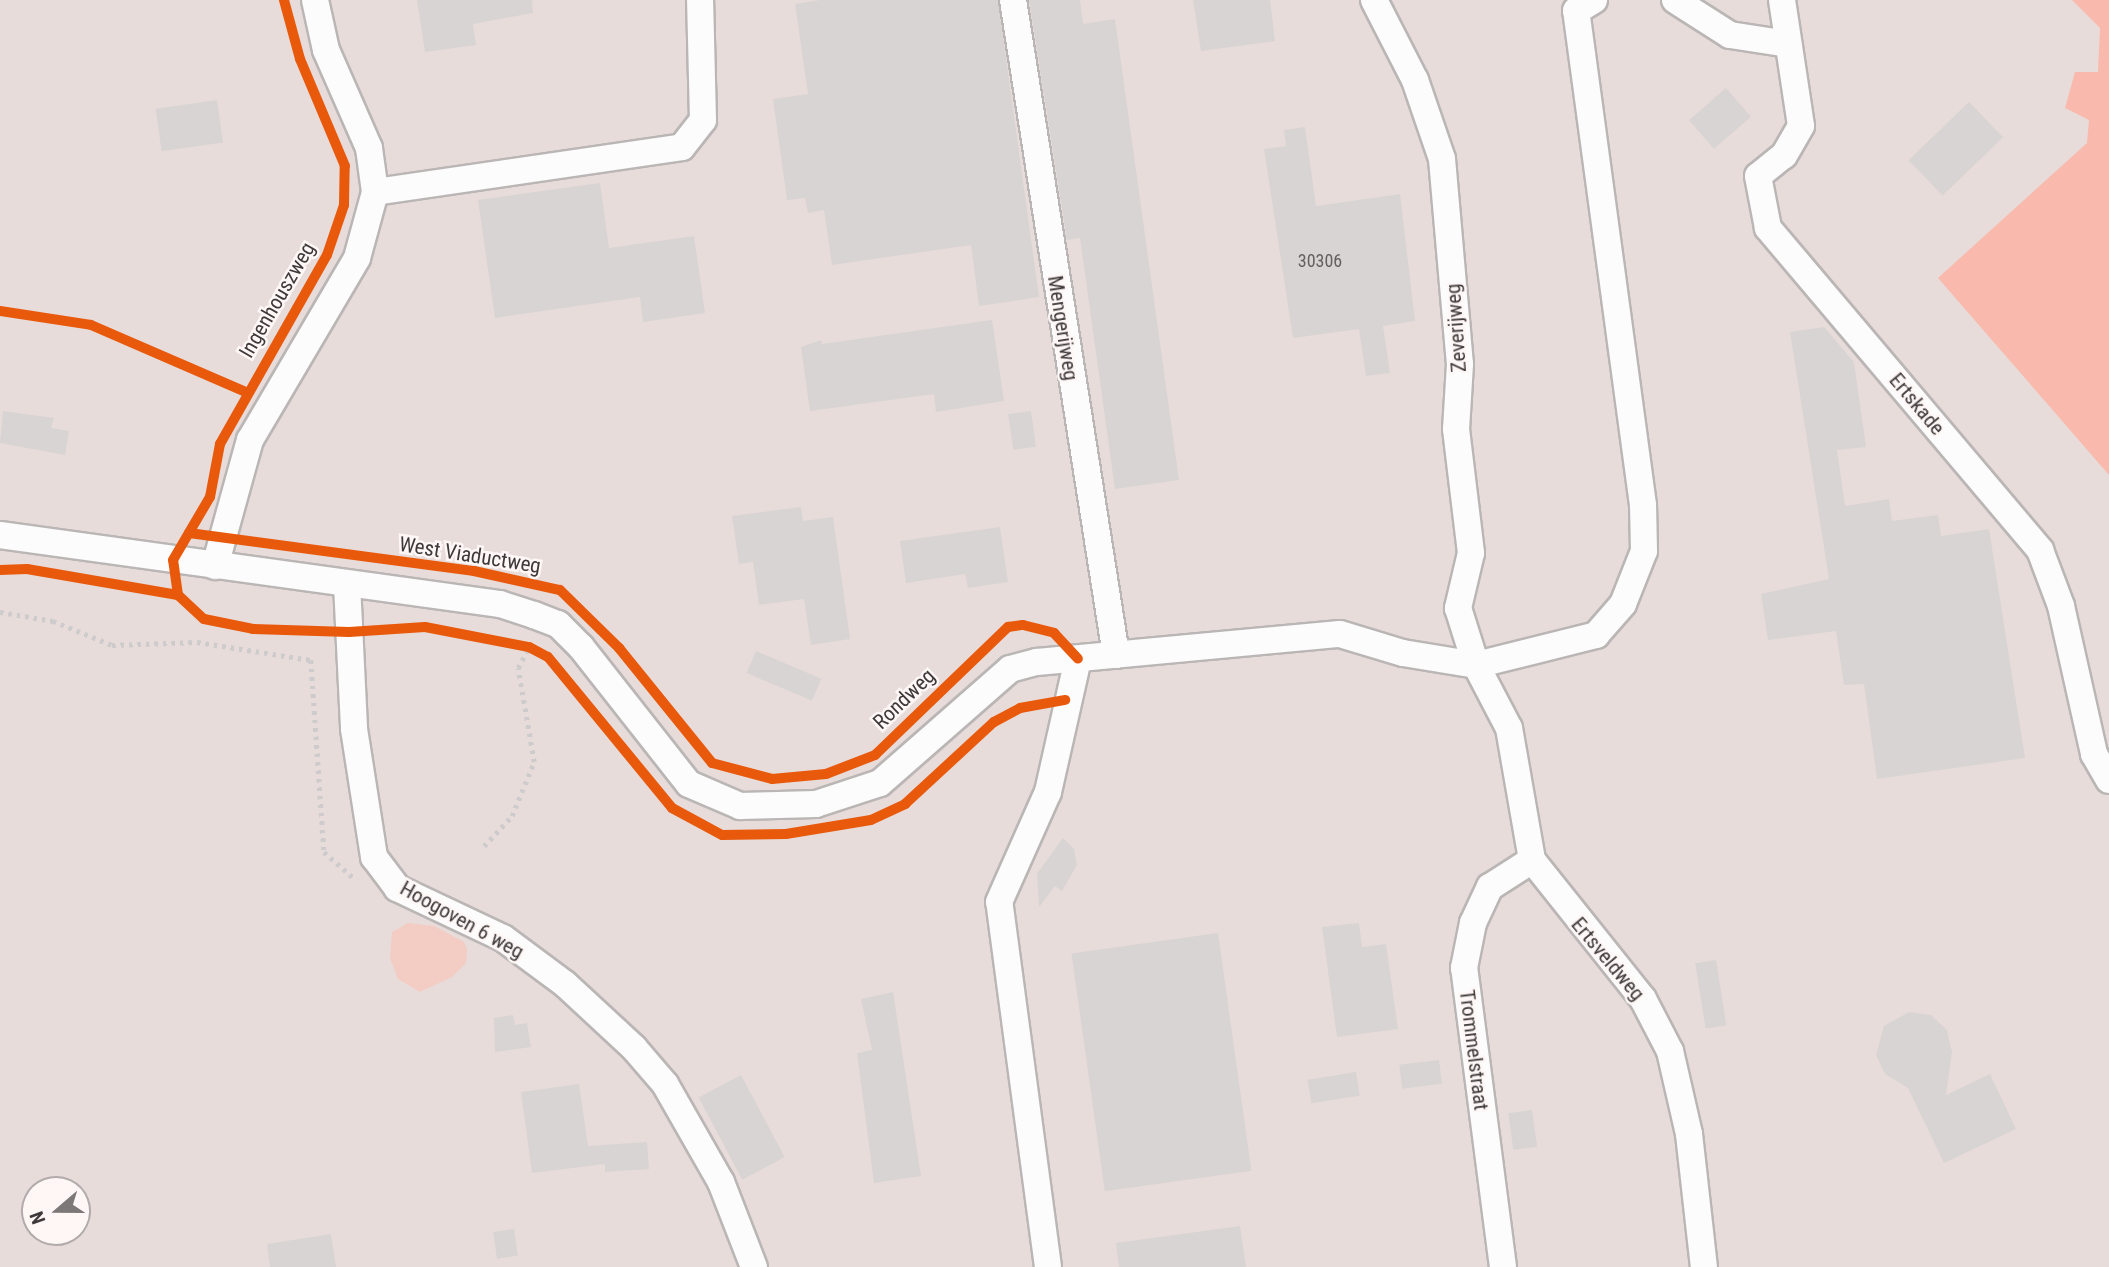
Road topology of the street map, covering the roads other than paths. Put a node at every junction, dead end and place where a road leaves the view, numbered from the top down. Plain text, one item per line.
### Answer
1 (314, 0) edge
2 (700, 0) edge
3 (1013, 0) edge
4 (1374, 0) edge
5 (1594, 0) edge
6 (1675, 0) edge
7 (1782, 0) edge
8 (1788, 44) junction
9 (375, 192) junction
10 (0, 535) edge
11 (215, 566) junction
12 (347, 584) junction
13 (1116, 655) junction
14 (1079, 659) junction
15 (1476, 665) junction
16 (2109, 780) edge
17 (1532, 860) junction
18 (754, 1267) edge
19 (1048, 1267) edge
20 (1503, 1267) edge
21 (1704, 1267) edge

1 - 9 street
2 - 9 street
3 - 13 street, Mengerijweg
4 - 15 street, Zeverijweg
5 - 15 street
6 - 8 street
7 - 8 street, Ertskade
8 - 16 street, Ertskade
9 - 11 street
10 - 11 street, West Viaductweg
11 - 12 street, West Viaductweg
12 - 14 street, West Viaductweg
12 - 18 street, Hoogoven 6 weg
13 - 14 street
13 - 15 street
14 - 19 street
15 - 17 street, Ertsveldweg
17 - 20 street, Trommelstraat
17 - 21 street, Ertsveldweg

